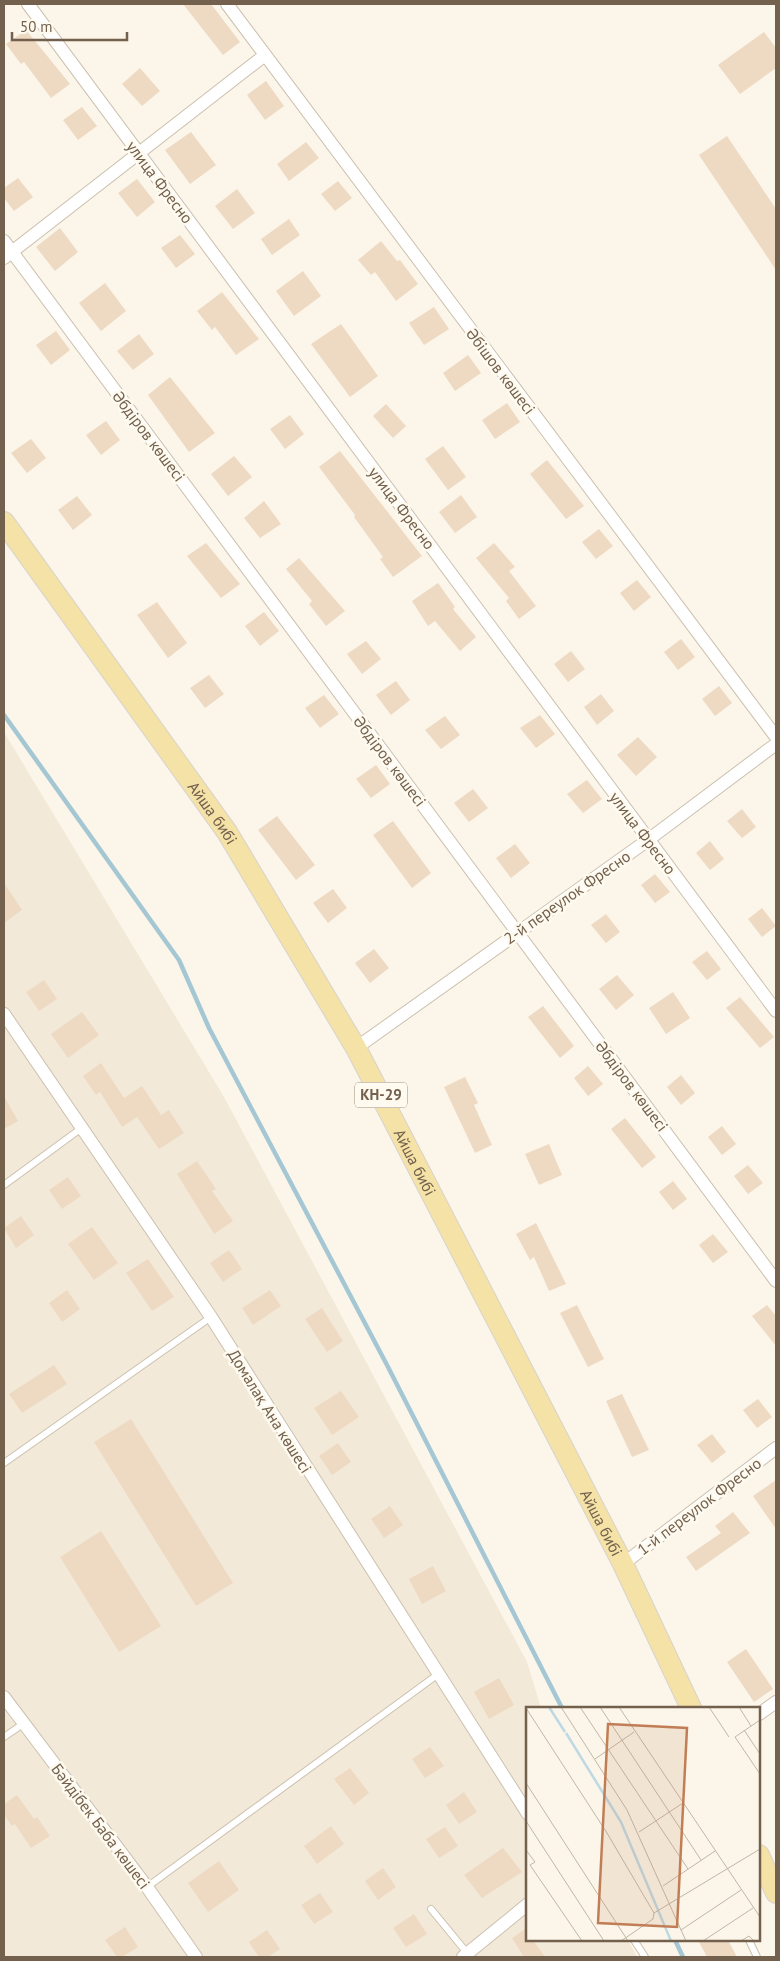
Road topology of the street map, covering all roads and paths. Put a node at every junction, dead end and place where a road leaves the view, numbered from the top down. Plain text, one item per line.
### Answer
1 (28, 4) edge
2 (227, 4) edge
3 (265, 55) junction
4 (139, 154) junction
5 (4, 241) edge
6 (8, 255) edge
7 (4, 522) edge
8 (776, 737) edge
9 (776, 744) edge
10 (648, 840) junction
11 (517, 932) junction
12 (776, 1011) edge
13 (4, 1014) edge
14 (356, 1048) junction
15 (82, 1128) junction
16 (4, 1185) edge
17 (776, 1281) edge
18 (210, 1317) junction
19 (776, 1448) edge
20 (4, 1463) edge
21 (623, 1564) junction
22 (437, 1675) junction
23 (4, 1697) edge
24 (776, 1702) edge
25 (691, 1707) edge
26 (760, 1713) edge
27 (23, 1724) junction
28 (4, 1737) edge
29 (526, 1811) edge
30 (760, 1857) edge
31 (147, 1887) junction
32 (776, 1893) edge
33 (526, 1906) edge
34 (431, 1908) dead end
35 (635, 1941) edge
36 (749, 1941) edge
37 (465, 1956) edge
38 (196, 1957) edge
39 (645, 1957) edge
40 (756, 1957) edge

1 - 4 street, улица Фресно
2 - 3 street, Әбішов көшесі
3 - 4 street
3 - 8 street, Әбішов көшесі
4 - 6 street
4 - 10 street, улица Фресно
5 - 6 street, Әбдіров көшесі
6 - 11 street, Әбдіров көшесі
7 - 14 main road, Айша бибі / КН-29
9 - 10 street, 2-й переулок Фресно
10 - 11 street, 2-й переулок Фресно
10 - 12 street, улица Фресно
11 - 14 street, 2-й переулок Фресно
11 - 17 street, Әбдіров көшесі
13 - 15 street, Домалақ Ана көшесі
14 - 21 main road, Айша бибі / КН-29
15 - 16 lane
15 - 18 street, Домалақ Ана көшесі
18 - 20 lane
18 - 22 street, Домалақ Ана көшесі
19 - 21 street, 1-й переулок Фресно
21 - 25 main road, Айша бибі / КН-29
22 - 29 street, Домалақ Ана көшесі
22 - 31 lane
23 - 27 street, Бәйдібек Баба көшесі
24 - 26 street
27 - 28 lane
27 - 31 street, Бәйдібек Баба көшесі
30 - 32 main road
31 - 38 street, Бәйдібек Баба көшесі
33 - 37 street
34 - 37 lane
35 - 39 lane
36 - 40 lane

